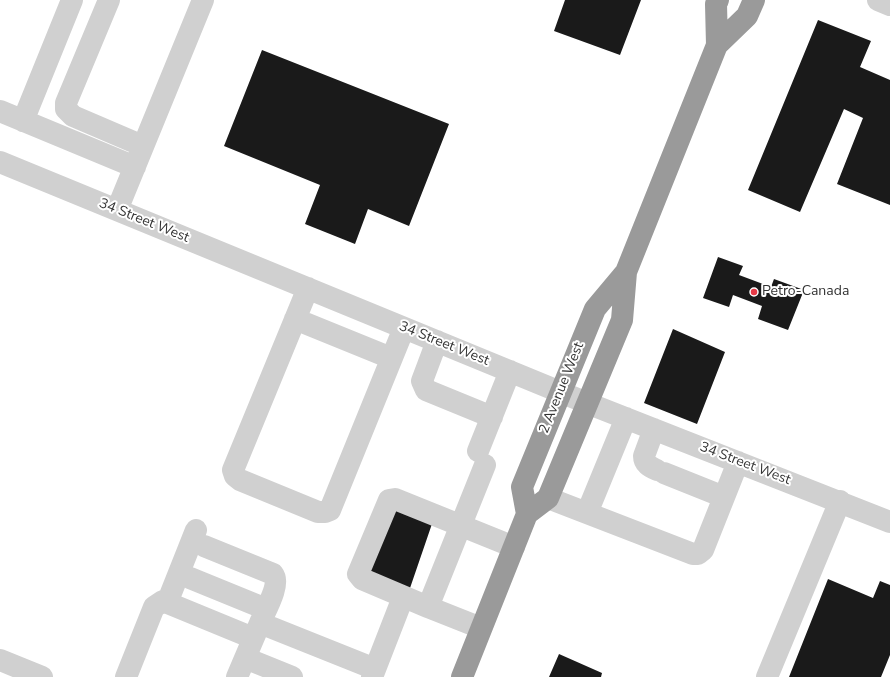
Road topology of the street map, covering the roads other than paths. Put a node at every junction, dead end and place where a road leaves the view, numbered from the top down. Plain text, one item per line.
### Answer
1 (72, 0) edge
2 (109, 0) edge
3 (203, 0) edge
4 (718, 0) edge
5 (754, 0) edge
6 (878, 0) edge
7 (890, 4) edge
8 (717, 46) junction
9 (0, 111) edge
10 (23, 121) junction
11 (143, 146) junction
12 (0, 162) edge
13 (134, 167) junction
14 (117, 210) junction
15 (626, 272) junction
16 (308, 288) junction
17 (295, 319) junction
18 (404, 328) junction
19 (437, 341) junction
20 (391, 358) junction
21 (510, 371) junction
22 (561, 392) junction
23 (587, 403) junction
24 (492, 416) junction
25 (626, 418) junction
26 (654, 429) junction
27 (738, 462) junction
28 (724, 497) junction
29 (548, 498) junction
30 (840, 501) junction
31 (587, 513) junction
32 (528, 514) junction
33 (890, 522) edge
34 (461, 526) junction
35 (514, 547) junction
36 (190, 578) dead end
37 (167, 603) junction
38 (400, 605) dead end
39 (428, 607) junction
40 (481, 628) junction
41 (252, 641) edge
42 (0, 660) edge
43 (269, 672) edge
44 (373, 673) edge
45 (42, 677) edge
46 (126, 677) edge
47 (292, 677) edge
48 (462, 677) edge
49 (768, 677) edge

1 - 10 street
2 - 11 street
3 - 11 street
4 - 8 highway, 2 Avenue West
5 - 8 highway, 2 Avenue West
6 - 7 street
8 - 15 highway, 2 Avenue West
9 - 10 street
10 - 13 street
11 - 13 street
12 - 14 street, 34 Street West
13 - 14 street
14 - 16 street, 34 Street West
15 - 22 highway, 2 Avenue West
15 - 23 highway, 2 Avenue West
16 - 17 street
16 - 18 street, 34 Street West
17 - 20 street
17 - 20 street
18 - 19 street, 34 Street West
18 - 20 street
19 - 21 street, 34 Street West
19 - 24 street
21 - 22 street, 34 Street West
21 - 24 street
22 - 23 street, 34 Street West
22 - 32 highway, 2 Avenue West
23 - 25 street, 34 Street West
23 - 29 highway, 2 Avenue West
24 - 34 street
25 - 26 street, 34 Street West
25 - 31 street
26 - 27 street, 34 Street West
26 - 28 street
27 - 28 street
27 - 30 street, 34 Street West
28 - 31 street
29 - 31 street
29 - 32 highway, 2 Avenue West
30 - 33 street, 34 Street West
30 - 49 street
32 - 35 highway, 2 Avenue West
34 - 35 street
34 - 39 street
34 - 39 street
35 - 40 highway, 2 Avenue West
36 - 41 street
37 - 41 street
37 - 41 street
37 - 46 street
38 - 44 street
39 - 40 street
40 - 48 highway, 2 Avenue West
41 - 43 street
41 - 44 street
42 - 45 street
43 - 47 street

